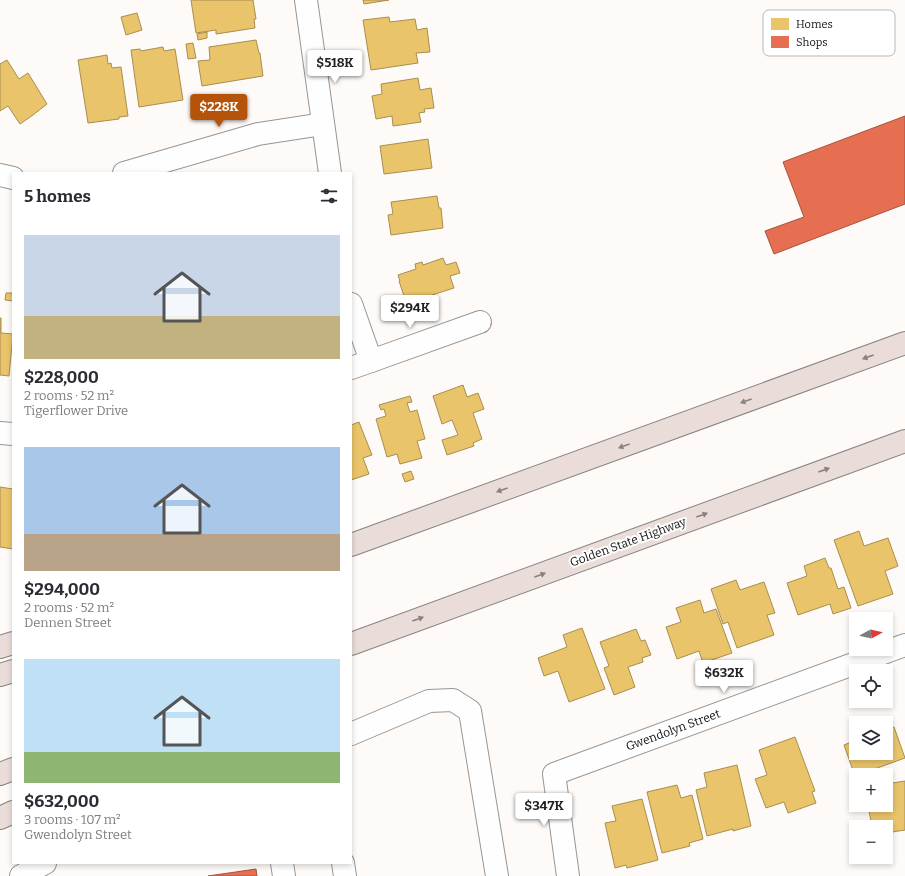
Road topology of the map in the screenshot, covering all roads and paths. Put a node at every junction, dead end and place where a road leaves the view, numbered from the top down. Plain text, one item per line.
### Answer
1 (306, 0) edge
2 (323, 124) junction
3 (127, 172) edge
4 (330, 172) edge
5 (0, 175) edge
6 (12, 178) edge
7 (352, 310) edge
8 (480, 322) dead end
9 (905, 343) edge
10 (361, 364) edge
11 (0, 433) edge
12 (12, 434) edge
13 (905, 441) edge
14 (420, 520) junction
15 (352, 541) edge
16 (352, 545) edge
17 (382, 633) junction
18 (12, 643) edge
19 (352, 644) edge
20 (905, 645) edge
21 (0, 647) edge
22 (352, 657) edge
23 (12, 671) edge
24 (0, 676) edge
25 (352, 734) edge
26 (12, 769) edge
27 (0, 774) edge
28 (12, 812) edge
29 (0, 818) edge
30 (44, 864) edge
31 (51, 864) edge
32 (282, 864) edge
33 (343, 864) edge
34 (21, 876) edge
35 (53, 876) edge
36 (284, 876) edge
37 (345, 876) edge
38 (497, 876) edge
39 (568, 876) edge

1 - 2 street
2 - 3 street
2 - 4 street
5 - 6 street
7 - 10 street
8 - 10 street
9 -> 14 highway
11 - 12 street
17 -> 13 highway, Golden State Highway
14 - 15 highway
14 - 16 highway
17 - 19 highway, Golden State Highway
17 - 22 highway
18 - 21 highway
20 - 39 street, Gwendolyn Street
23 - 24 highway
25 - 38 street
26 - 27 highway
28 - 29 highway
30 - 34 street
31 - 35 street
32 - 36 street
33 - 37 street

